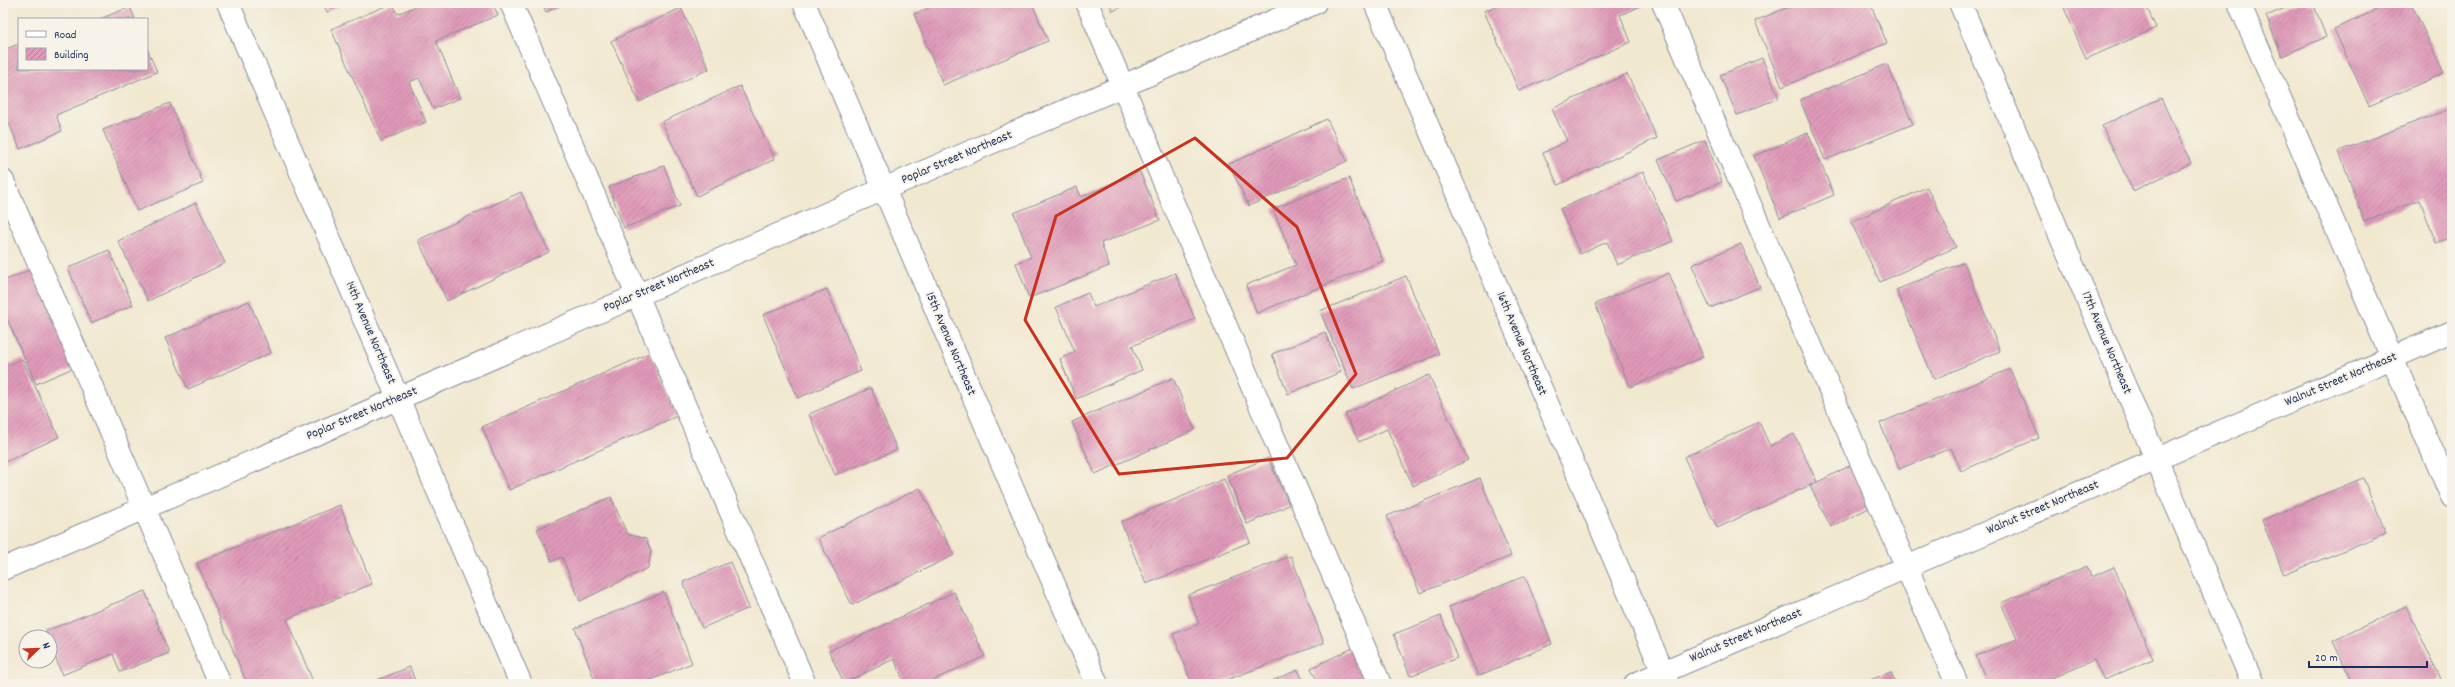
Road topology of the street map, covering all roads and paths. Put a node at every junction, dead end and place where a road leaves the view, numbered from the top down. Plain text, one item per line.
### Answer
1 (228, 3) edge
2 (511, 3) edge
3 (804, 3) edge
4 (1087, 3) edge
5 (1315, 3) edge
6 (1375, 3) edge
7 (1663, 3) edge
8 (1960, 3) edge
9 (2239, 3) edge
10 (1122, 86) junction
11 (3, 181) edge
12 (884, 189) junction
13 (637, 295) junction
14 (2452, 332) edge
15 (2392, 358) junction
16 (398, 398) junction
17 (2156, 459) junction
18 (2452, 497) edge
19 (144, 508) junction
20 (1906, 567) junction
21 (3, 568) edge
22 (1665, 678) edge
23 (220, 684) edge
24 (521, 684) edge
25 (805, 684) edge
26 (1097, 684) edge
27 (1380, 684) edge
28 (1635, 684) edge
29 (1956, 684) edge
30 (2253, 684) edge

1 - 16 street, 14th Avenue Northeast
2 - 13 street
3 - 12 street, 15th Avenue Northeast
4 - 10 street
5 - 10 street, Poplar Street Northeast
6 - 22 street, 16th Avenue Northeast
7 - 20 street
8 - 17 street, 17th Avenue Northeast
9 - 15 street
10 - 12 street, Poplar Street Northeast
10 - 27 street
11 - 19 street
12 - 13 street, Poplar Street Northeast
12 - 26 street, 15th Avenue Northeast
13 - 16 street, Poplar Street Northeast
13 - 25 street
14 - 15 street, Walnut Street Northeast
15 - 17 street, Walnut Street Northeast
15 - 18 street
16 - 19 street, Poplar Street Northeast
16 - 24 street, 14th Avenue Northeast
17 - 20 street, Walnut Street Northeast
17 - 30 street, 17th Avenue Northeast
19 - 21 street, Poplar Street Northeast
19 - 23 street
20 - 22 street, Walnut Street Northeast
20 - 29 street
22 - 28 street, Walnut Street Northeast

